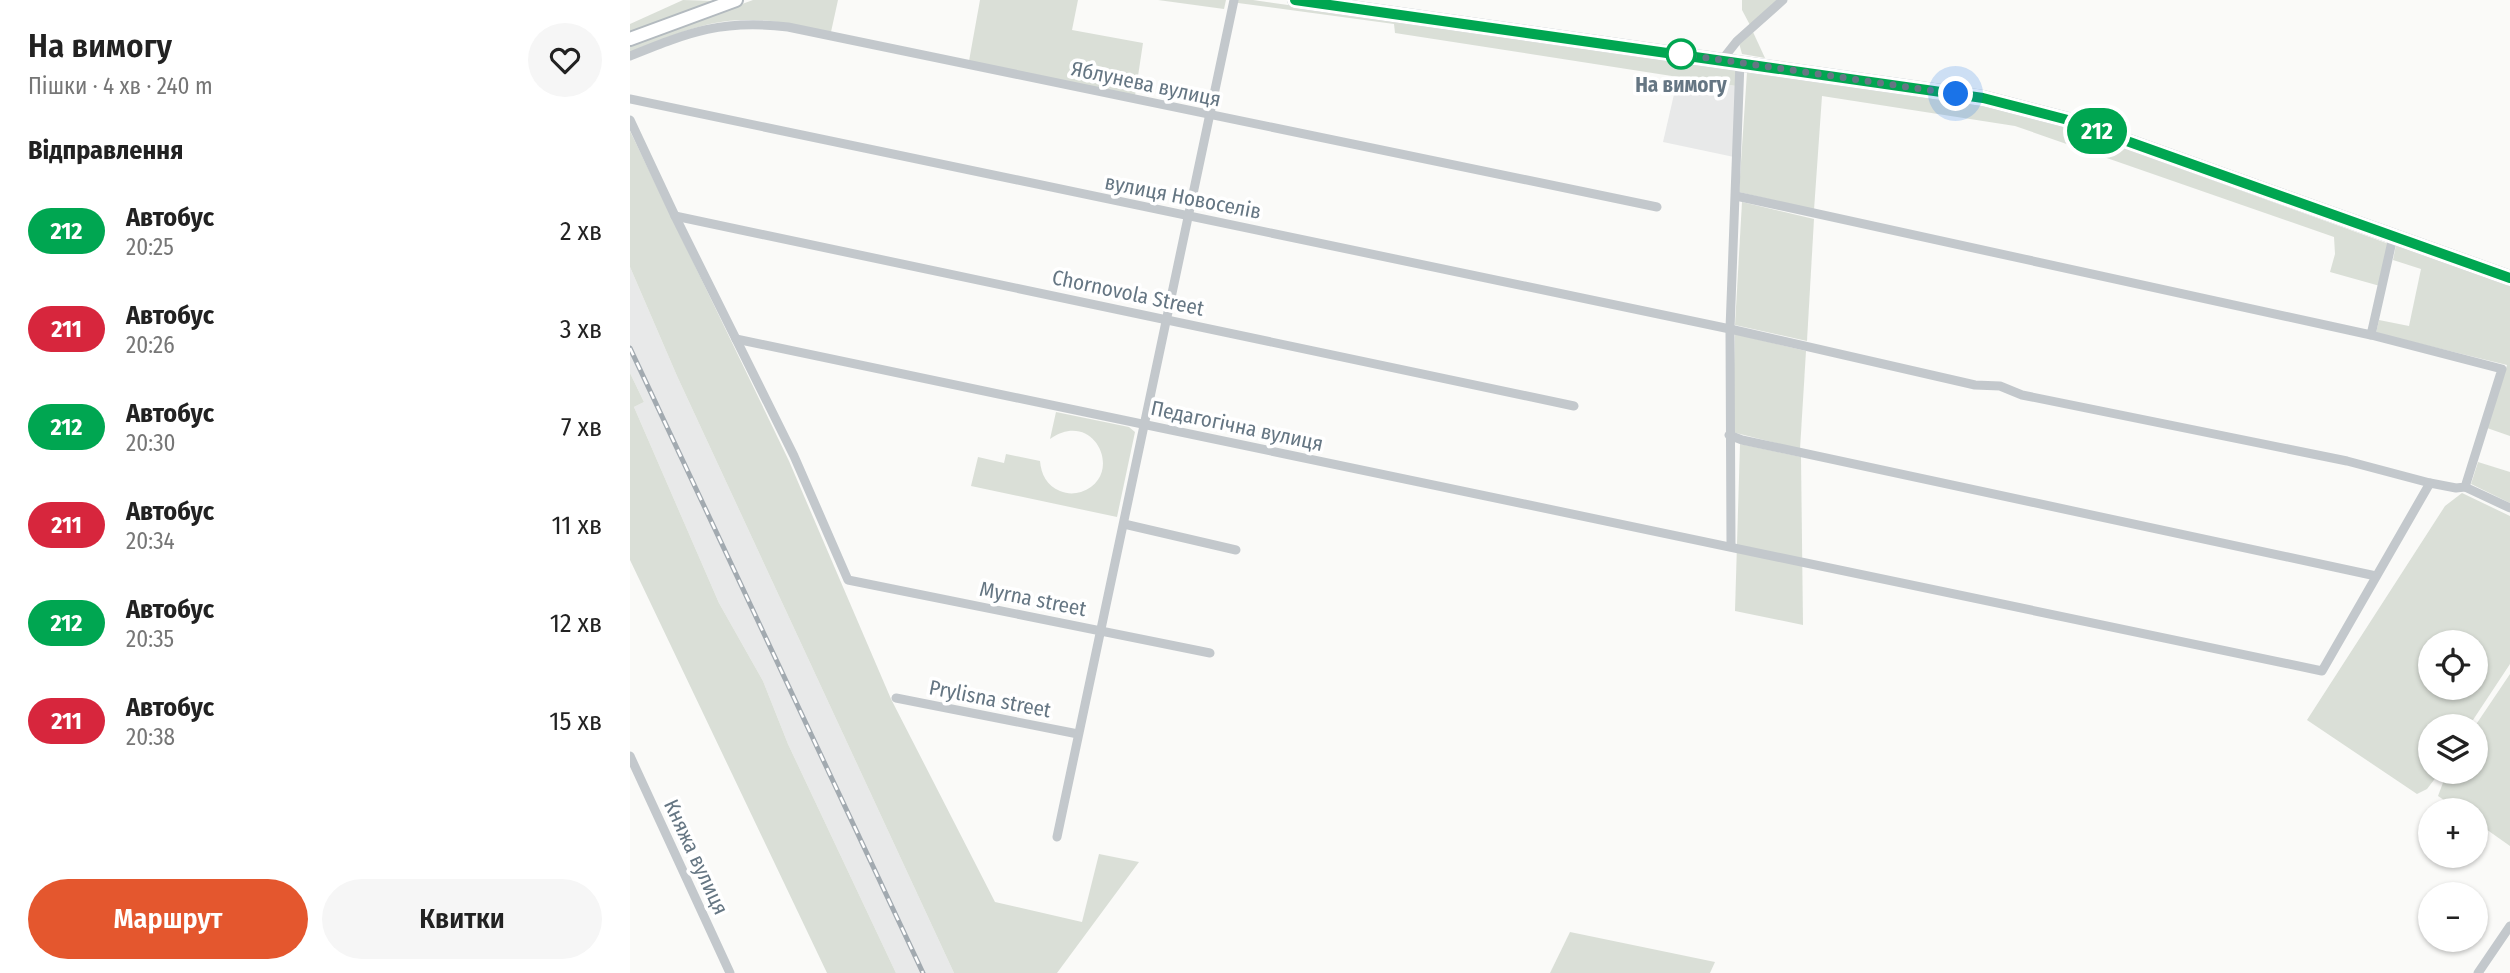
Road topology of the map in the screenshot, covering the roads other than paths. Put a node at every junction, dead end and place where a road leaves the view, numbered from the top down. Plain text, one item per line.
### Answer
1 (736, 0) edge
2 (1234, 0) edge
3 (1296, 0) edge
4 (1783, 0) edge
5 (630, 38) edge
6 (630, 56) edge
7 (1722, 60) junction
8 (1740, 62) junction
9 (630, 99) edge
10 (1209, 115) junction
11 (630, 120) edge
12 (1736, 196) junction
13 (1657, 207) dead end
14 (675, 216) junction
15 (1188, 217) junction
16 (2393, 237) junction
17 (2510, 278) edge
18 (1167, 319) junction
19 (1730, 329) junction
20 (2371, 335) junction
21 (736, 339) junction
22 (1574, 406) dead end
23 (1146, 425) junction
24 (1729, 435) junction
25 (2430, 482) junction
26 (2465, 487) junction
27 (2510, 508) edge
28 (1124, 524) junction
29 (1731, 546) junction
30 (1236, 550) dead end
31 (2376, 576) junction
32 (1100, 630) junction
33 (1210, 653) dead end
34 (896, 698) dead end
35 (1078, 734) junction
36 (630, 756) edge
37 (1057, 837) dead end
38 (2510, 926) edge
39 (730, 973) edge
40 (2478, 973) edge

1 - 5 street
2 - 10 street
3 - 7 street
4 - 7 street
6 - 10 street, Яблунева вулиця
7 - 8 street
8 - 12 street
8 - 16 street
9 - 15 street, вулиця Новоселів
10 - 13 street, Яблунева вулиця
10 - 15 street
11 - 14 street
12 - 19 street
12 - 20 street
14 - 18 street, Chornovola Street
14 - 21 street
15 - 18 street
15 - 19 street, вулиця Новоселів
16 - 17 street
16 - 20 street
18 - 22 street, Chornovola Street
18 - 23 street
19 - 24 street
19 - 25 street, вулиця Новоселів
20 - 26 street
21 - 23 street, Педагогічна вулиця
21 - 32 street, Myrna street
23 - 28 street
23 - 29 street, Педагогічна вулиця
24 - 29 street
24 - 31 street
25 - 26 street, вулиця Новоселів
25 - 31 street
26 - 27 street, вулиця Новоселів
28 - 30 street
28 - 32 street
29 - 31 street, Педагогічна вулиця
32 - 33 street, Myrna street
32 - 35 street
34 - 35 street, Prylisna street
35 - 37 street
36 - 39 street, Княжа вулиця
38 - 40 street

